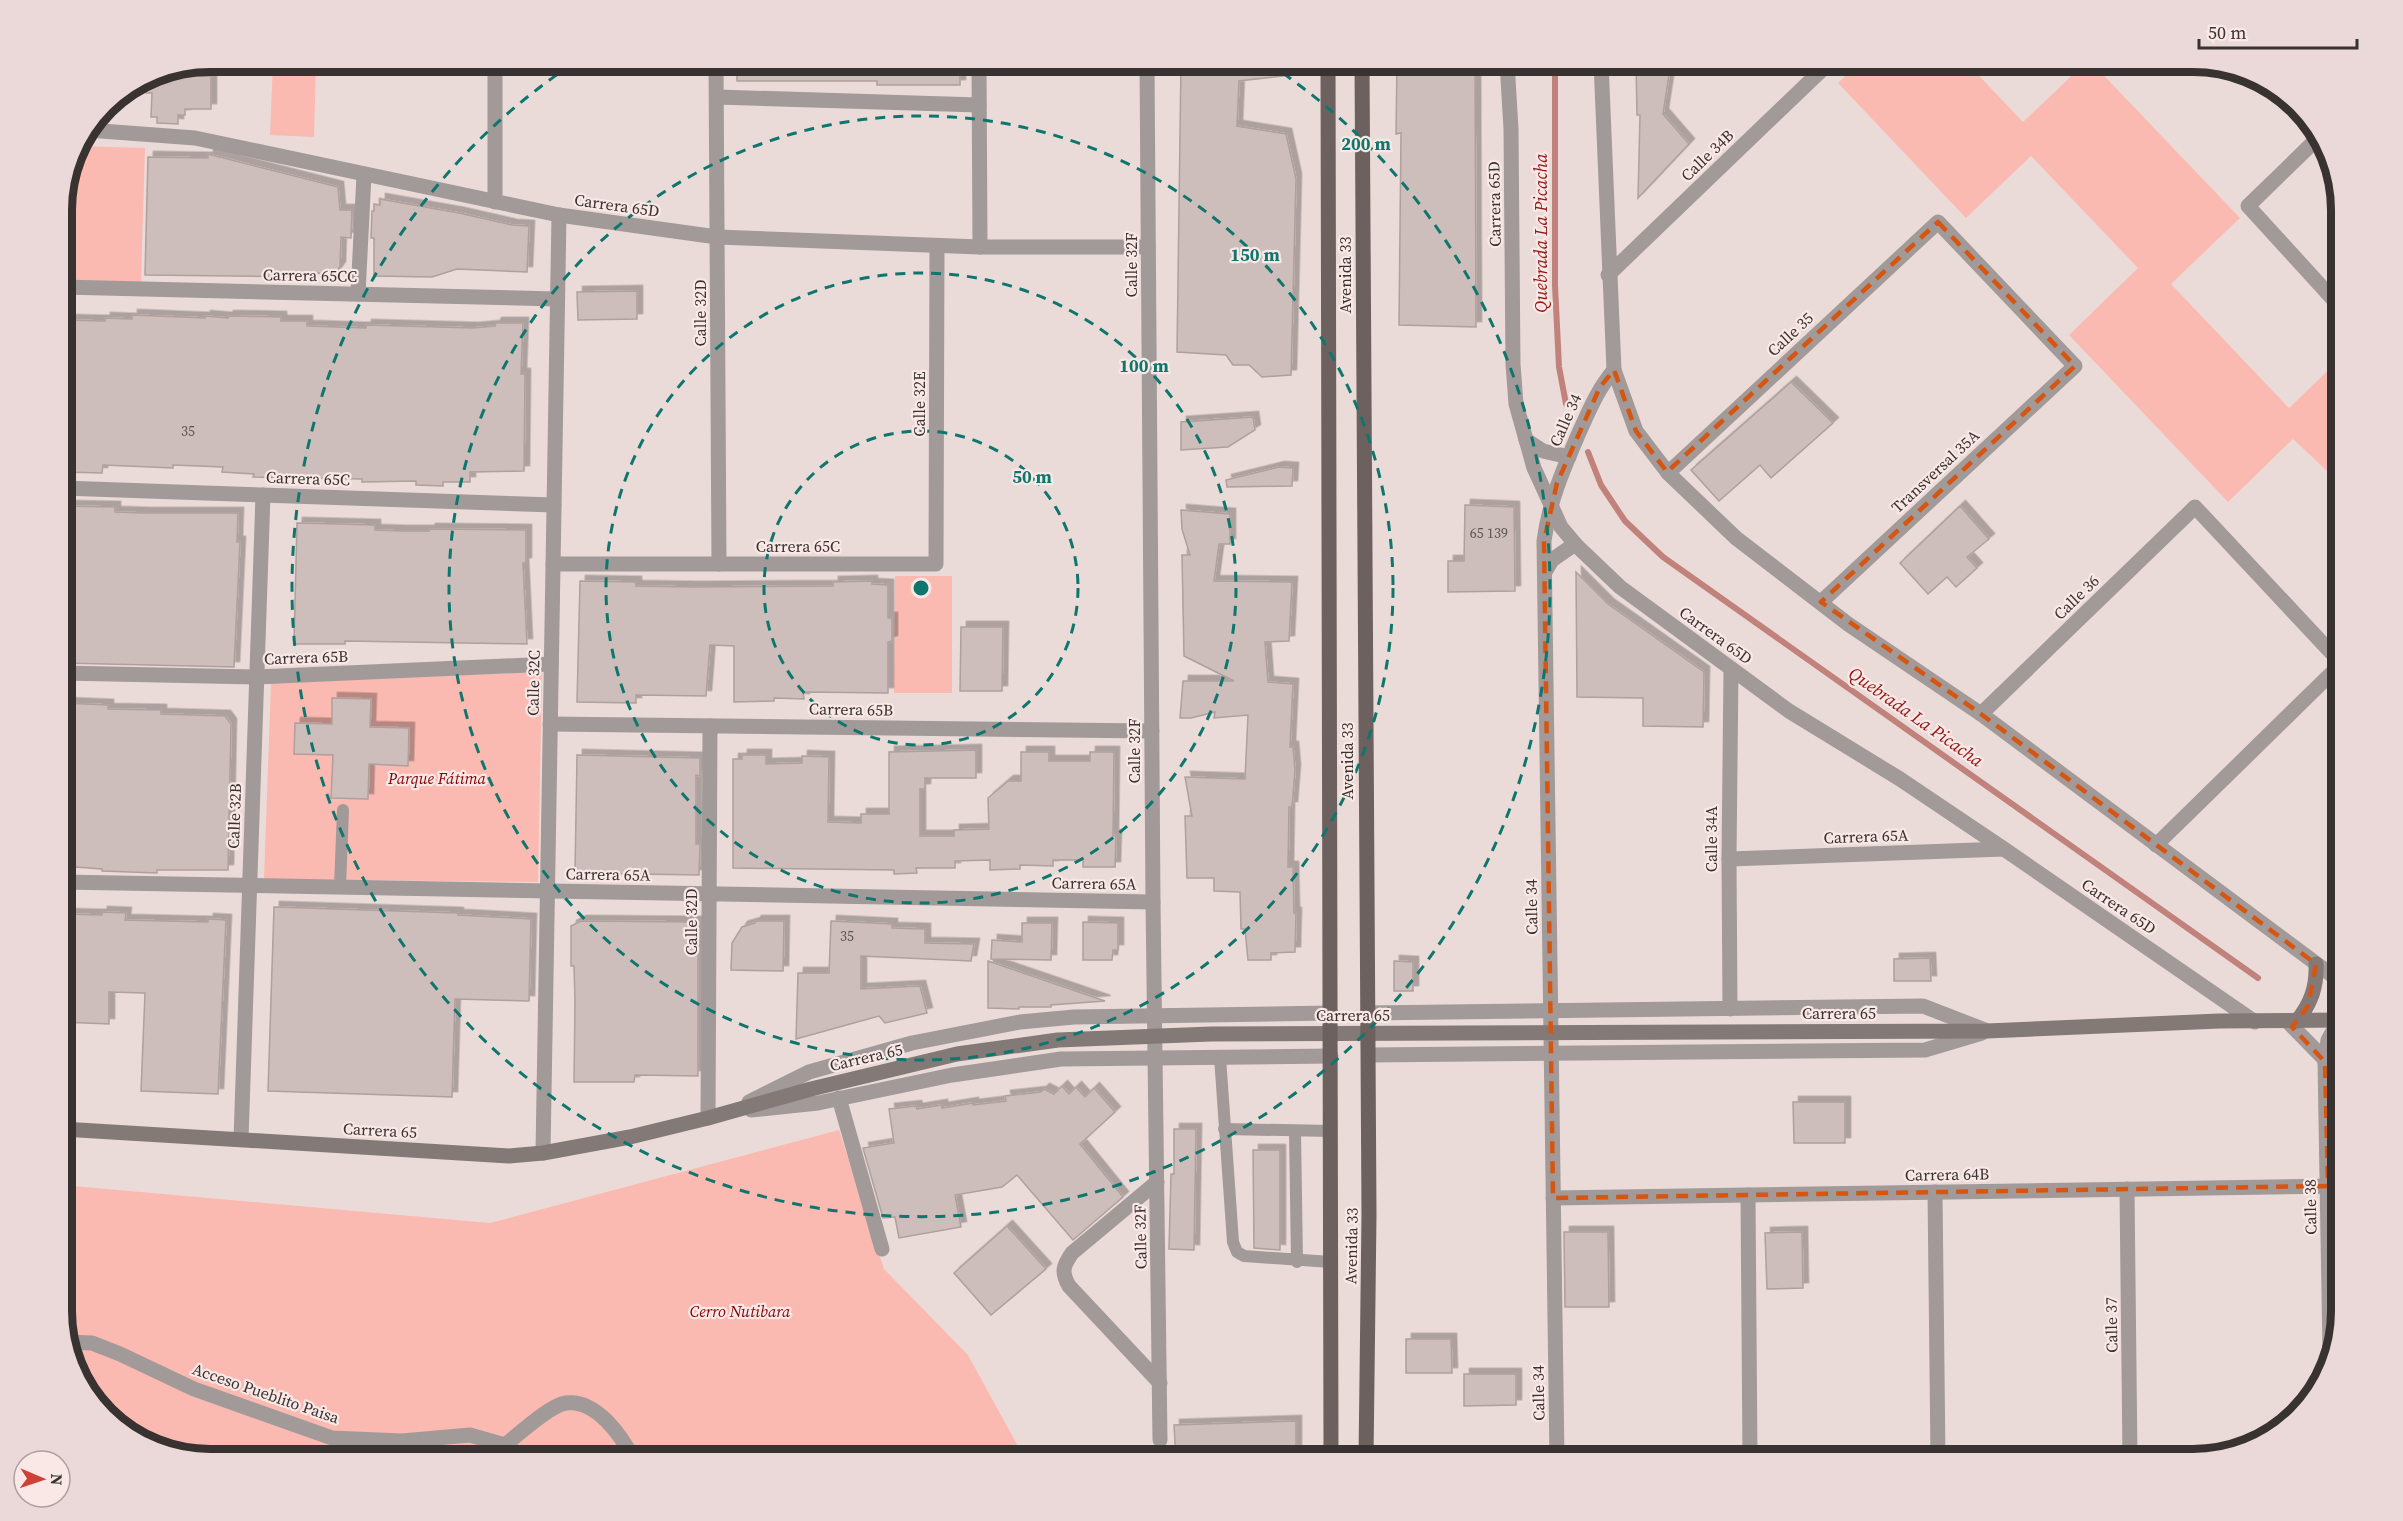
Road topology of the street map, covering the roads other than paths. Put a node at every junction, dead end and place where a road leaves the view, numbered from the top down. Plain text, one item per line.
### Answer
1 (495, 72) edge
2 (716, 72) edge
3 (979, 72) edge
4 (1147, 72) edge
5 (1328, 72) edge
6 (1362, 72) edge
7 (1508, 72) edge
8 (1600, 72) edge
9 (1820, 72) edge
10 (717, 97) junction
11 (979, 105) junction
12 (97, 131) edge
13 (2313, 142) edge
14 (364, 175) junction
15 (495, 202) junction
16 (559, 214) junction
17 (717, 237) junction
18 (937, 246) junction
19 (980, 247) junction
20 (1148, 247) junction
21 (1608, 275) junction
22 (72, 287) edge
23 (358, 294) junction
24 (2331, 296) edge
25 (557, 299) junction
26 (2075, 366) joint
27 (1614, 370) junction
28 (1526, 440) junction
29 (1569, 457) junction
30 (1668, 473) junction
31 (72, 488) edge
32 (262, 495) junction
33 (554, 505) junction
34 (1550, 505) junction
35 (1575, 544) junction
36 (553, 564) junction
37 (719, 564) junction
38 (936, 564) joint
39 (1545, 572) junction
40 (1821, 603) junction
41 (2331, 651) edge
42 (551, 664) junction
43 (1731, 669) junction
44 (72, 673) edge
45 (2331, 674) edge
46 (256, 677) junction
47 (1981, 714) junction
48 (550, 724) junction
49 (710, 726) junction
50 (1152, 731) junction
51 (343, 810) dead end
52 (2156, 845) junction
53 (2004, 849) junction
54 (1729, 859) junction
55 (72, 882) edge
56 (250, 885) junction
57 (340, 887) junction
58 (547, 891) junction
59 (709, 894) junction
60 (1153, 902) junction
61 (2316, 964) junction
62 (2331, 971) edge
63 (1730, 1010) junction
64 (1551, 1011) junction
65 (1330, 1013) junction
66 (1367, 1013) junction
67 (1155, 1015) junction
68 (2331, 1020) edge
69 (2292, 1021) junction
70 (2255, 1022) junction
71 (1987, 1031) junction
72 (2331, 1035) edge
73 (1551, 1053) junction
74 (1369, 1055) junction
75 (1331, 1056) junction
76 (1220, 1057) junction
77 (1156, 1058) junction
78 (2325, 1062) junction
79 (2331, 1067) edge
80 (839, 1098) junction
81 (727, 1113) junction
82 (708, 1118) junction
83 (1224, 1129) junction
84 (72, 1130) edge
85 (1295, 1131) junction
86 (1331, 1131) junction
87 (2331, 1136) edge
88 (241, 1139) junction
89 (543, 1153) junction
90 (1158, 1182) junction
91 (2331, 1186) edge
92 (2127, 1189) junction
93 (1935, 1192) junction
94 (1748, 1195) junction
95 (1553, 1198) junction
96 (882, 1249) dead end
97 (1297, 1262) junction
98 (1331, 1262) junction
99 (76, 1342) edge
100 (1160, 1383) junction
101 (1160, 1440) dead end
102 (505, 1445) junction
103 (511, 1449) edge
104 (628, 1449) edge
105 (1331, 1449) edge
106 (1366, 1449) edge
107 (1557, 1449) edge
108 (1750, 1449) edge
109 (1938, 1449) edge
110 (2130, 1449) edge

1 - 15 street
2 - 10 street, Calle 32D
3 - 11 street
4 - 20 street, Calle 32F
5 - 65 main road, Avenida 33
6 - 66 main road, Avenida 33
7 - 28 street, Carrera 65D
8 - 21 street
9 - 21 street, Calle 34B
10 - 11 street
10 - 17 street, Calle 32D
11 - 19 street
12 - 14 street, Carrera 65D
13 - 24 street
14 - 15 street, Carrera 65D
14 - 23 street
15 - 16 street, Carrera 65D
16 - 17 street, Carrera 65D
16 - 25 street, Calle 32C
17 - 18 street, Carrera 65D
17 - 37 street, Calle 32D
18 - 19 street, Carrera 65D
18 - 38 street, Calle 32E
19 - 20 street, Carrera 65D
20 - 50 street, Calle 32F
21 - 27 street
22 - 23 street, Carrera 65CC
23 - 25 street, Carrera 65CC
25 - 33 street, Calle 32C
26 - 30 street, Calle 35
26 - 40 street, Transversal 35A
27 - 29 street, Calle 34
27 - 30 street
28 - 29 street
28 - 34 street, Carrera 65D
29 - 34 street, Calle 34
30 - 40 street
31 - 32 street, Carrera 65C
32 - 33 street, Carrera 65C
32 - 46 street, Calle 32B
33 - 36 street, Calle 32C
34 - 35 street, Carrera 65D
34 - 39 street, Calle 34
35 - 39 street
35 - 43 street, Carrera 65D
36 - 37 street, Carrera 65C
36 - 42 street, Calle 32C
37 - 38 street, Carrera 65C
39 - 64 street, Calle 34
40 - 47 street
41 - 47 street, Calle 36
42 - 46 street, Carrera 65B
42 - 48 street, Calle 32C
43 - 53 street, Carrera 65D
43 - 54 street, Calle 34A
44 - 46 street, Carrera 65B
45 - 52 street
46 - 56 street, Calle 32B
47 - 52 street
48 - 49 street, Carrera 65B
48 - 58 street, Calle 32C
49 - 50 street, Carrera 65B
49 - 59 street, Calle 32D
50 - 60 street, Calle 32F
51 - 57 lane
52 - 61 street
53 - 54 street, Carrera 65A
53 - 70 street, Carrera 65D
54 - 63 street, Calle 34A
55 - 56 street, Carrera 65A
56 - 57 street, Carrera 65A
56 - 88 street, Calle 32B
57 - 58 street, Carrera 65A
58 - 59 street, Carrera 65A
58 - 89 street, Calle 32C
59 - 60 street, Carrera 65A
59 - 82 street, Calle 32D
60 - 67 street, Calle 32F
61 - 62 street
61 - 69 main road
63 - 64 street, Carrera 65
63 - 71 street, Carrera 65
64 - 66 street, Carrera 65
64 - 73 street, Calle 34
65 - 67 street, Carrera 65
65 - 75 main road, Avenida 33
66 - 74 main road, Avenida 33
67 - 77 street, Calle 32F
67 - 81 street, Carrera 65
68 - 69 main road, Carrera 65
69 - 70 main road, Carrera 65
69 - 78 street
70 - 71 main road, Carrera 65
71 - 73 street, Carrera 65
71 - 81 main road, Carrera 65
72 - 78 street, Calle 38
73 - 74 street, Carrera 65
73 - 95 street, Calle 34
74 - 106 main road, Avenida 33
75 - 76 street, Carrera 65
75 - 86 main road, Avenida 33
76 - 77 street, Carrera 65
76 - 83 lane
77 - 80 street, Carrera 65
77 - 90 street, Calle 32F
78 - 79 street
78 - 87 street, Calle 38
80 - 81 street, Carrera 65
80 - 96 street
81 - 82 main road, Carrera 65
82 - 89 main road, Carrera 65
83 - 85 lane
83 - 97 lane
84 - 88 main road, Carrera 65
85 - 86 lane
85 - 97 lane
86 - 98 main road, Avenida 33
88 - 89 main road, Carrera 65
90 - 100 street, Calle 32F
90 - 100 street
91 - 92 street, Carrera 64B
92 - 93 street, Carrera 64B
92 - 110 street, Calle 37
93 - 94 street, Carrera 64B
93 - 109 street
94 - 95 street, Carrera 64B
94 - 108 street
95 - 107 street, Calle 34
97 - 98 lane
98 - 105 main road, Avenida 33
99 - 102 street, Acceso Pueblito Paisa
100 - 101 street, Calle 32F
102 - 103 street, Acceso Pueblito Paisa
102 - 104 street

